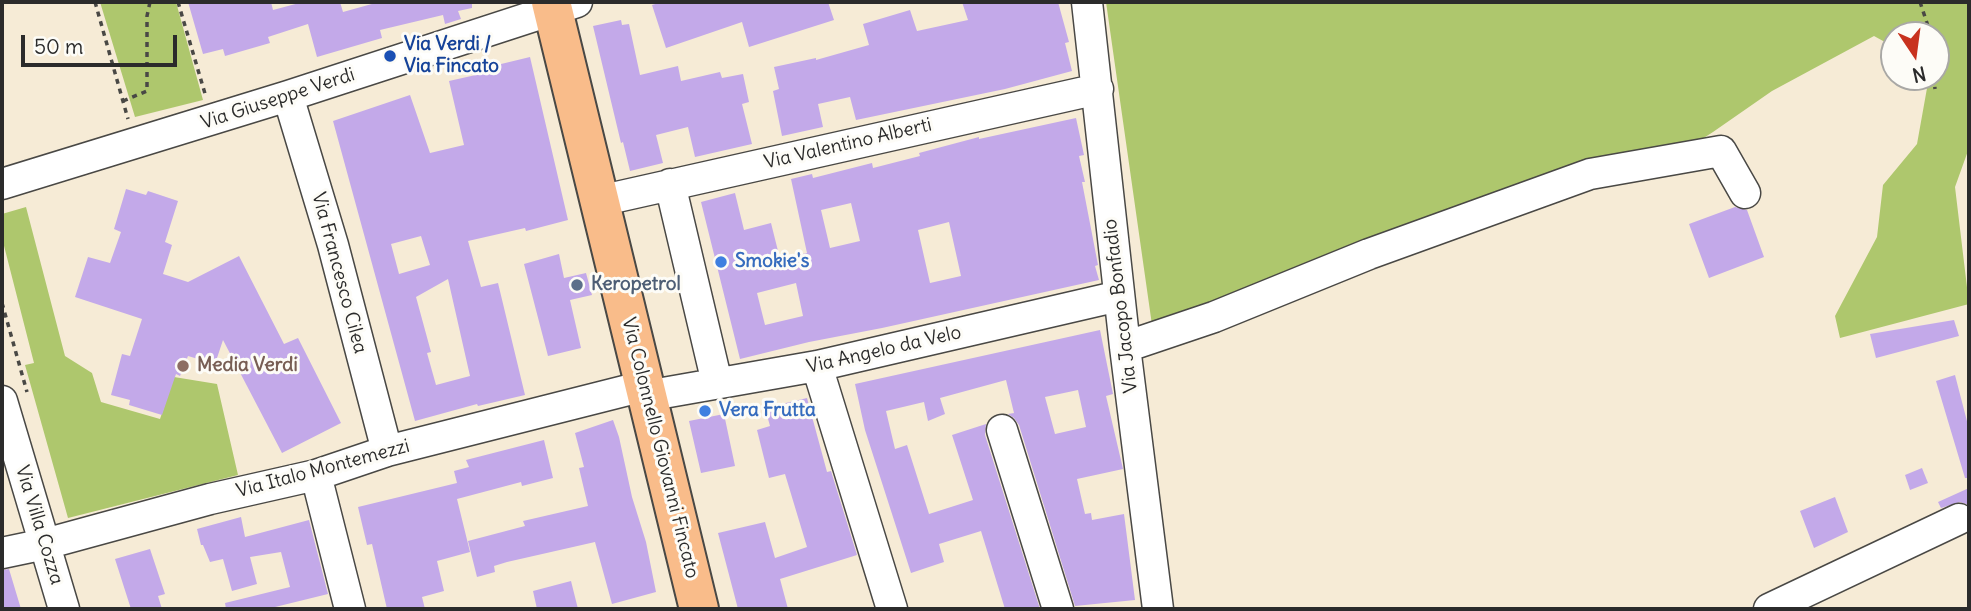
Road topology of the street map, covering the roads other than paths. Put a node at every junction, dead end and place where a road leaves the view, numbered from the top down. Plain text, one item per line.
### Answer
1 (1087, 2) edge
2 (560, 4) edge
3 (1098, 89) junction
4 (288, 96) junction
5 (2, 184) edge
6 (670, 184) junction
7 (1745, 193) dead end
8 (599, 201) junction
9 (1119, 296) junction
10 (1125, 347) junction
11 (817, 366) junction
12 (717, 383) junction
13 (645, 391) junction
14 (2, 401) edge
15 (1002, 430) dead end
16 (387, 452) junction
17 (316, 475) junction
18 (1959, 519) dead end
19 (45, 544) junction
20 (2, 553) edge
21 (64, 609) edge
22 (350, 609) edge
23 (698, 609) edge
24 (892, 609) edge
25 (1058, 609) edge
26 (1158, 609) edge
27 (1769, 609) edge

1 - 3 street, Via Jacopo Bonfadio
2 - 4 street, Via Giuseppe Verdi
2 - 8 main road, Via Colonnello Giovanni Fincato
3 - 6 street, Via Valentino Alberti
3 - 9 street, Via Jacopo Bonfadio
4 - 5 street, Via Giuseppe Verdi
4 - 16 street, Via Francesco Cilea
6 - 8 street, Via Valentino Alberti
6 - 12 street
7 - 10 street
8 - 13 main road, Via Colonnello Giovanni Fincato
9 - 10 street, Via Jacopo Bonfadio
9 - 11 street, Via Angelo da Velo
10 - 26 street, Via Jacopo Bonfadio
11 - 12 street, Via Angelo da Velo
11 - 24 street
12 - 13 street, Via Angelo da Velo
13 - 16 street, Via Italo Montemezzi
13 - 23 main road, Via Colonnello Giovanni Fincato
14 - 19 street, Via Villa Cozza
15 - 25 street
16 - 17 street, Via Italo Montemezzi
17 - 19 street, Via Italo Montemezzi
17 - 22 street
18 - 27 street
19 - 20 street, Via Italo Montemezzi
19 - 21 street, Via Villa Cozza

